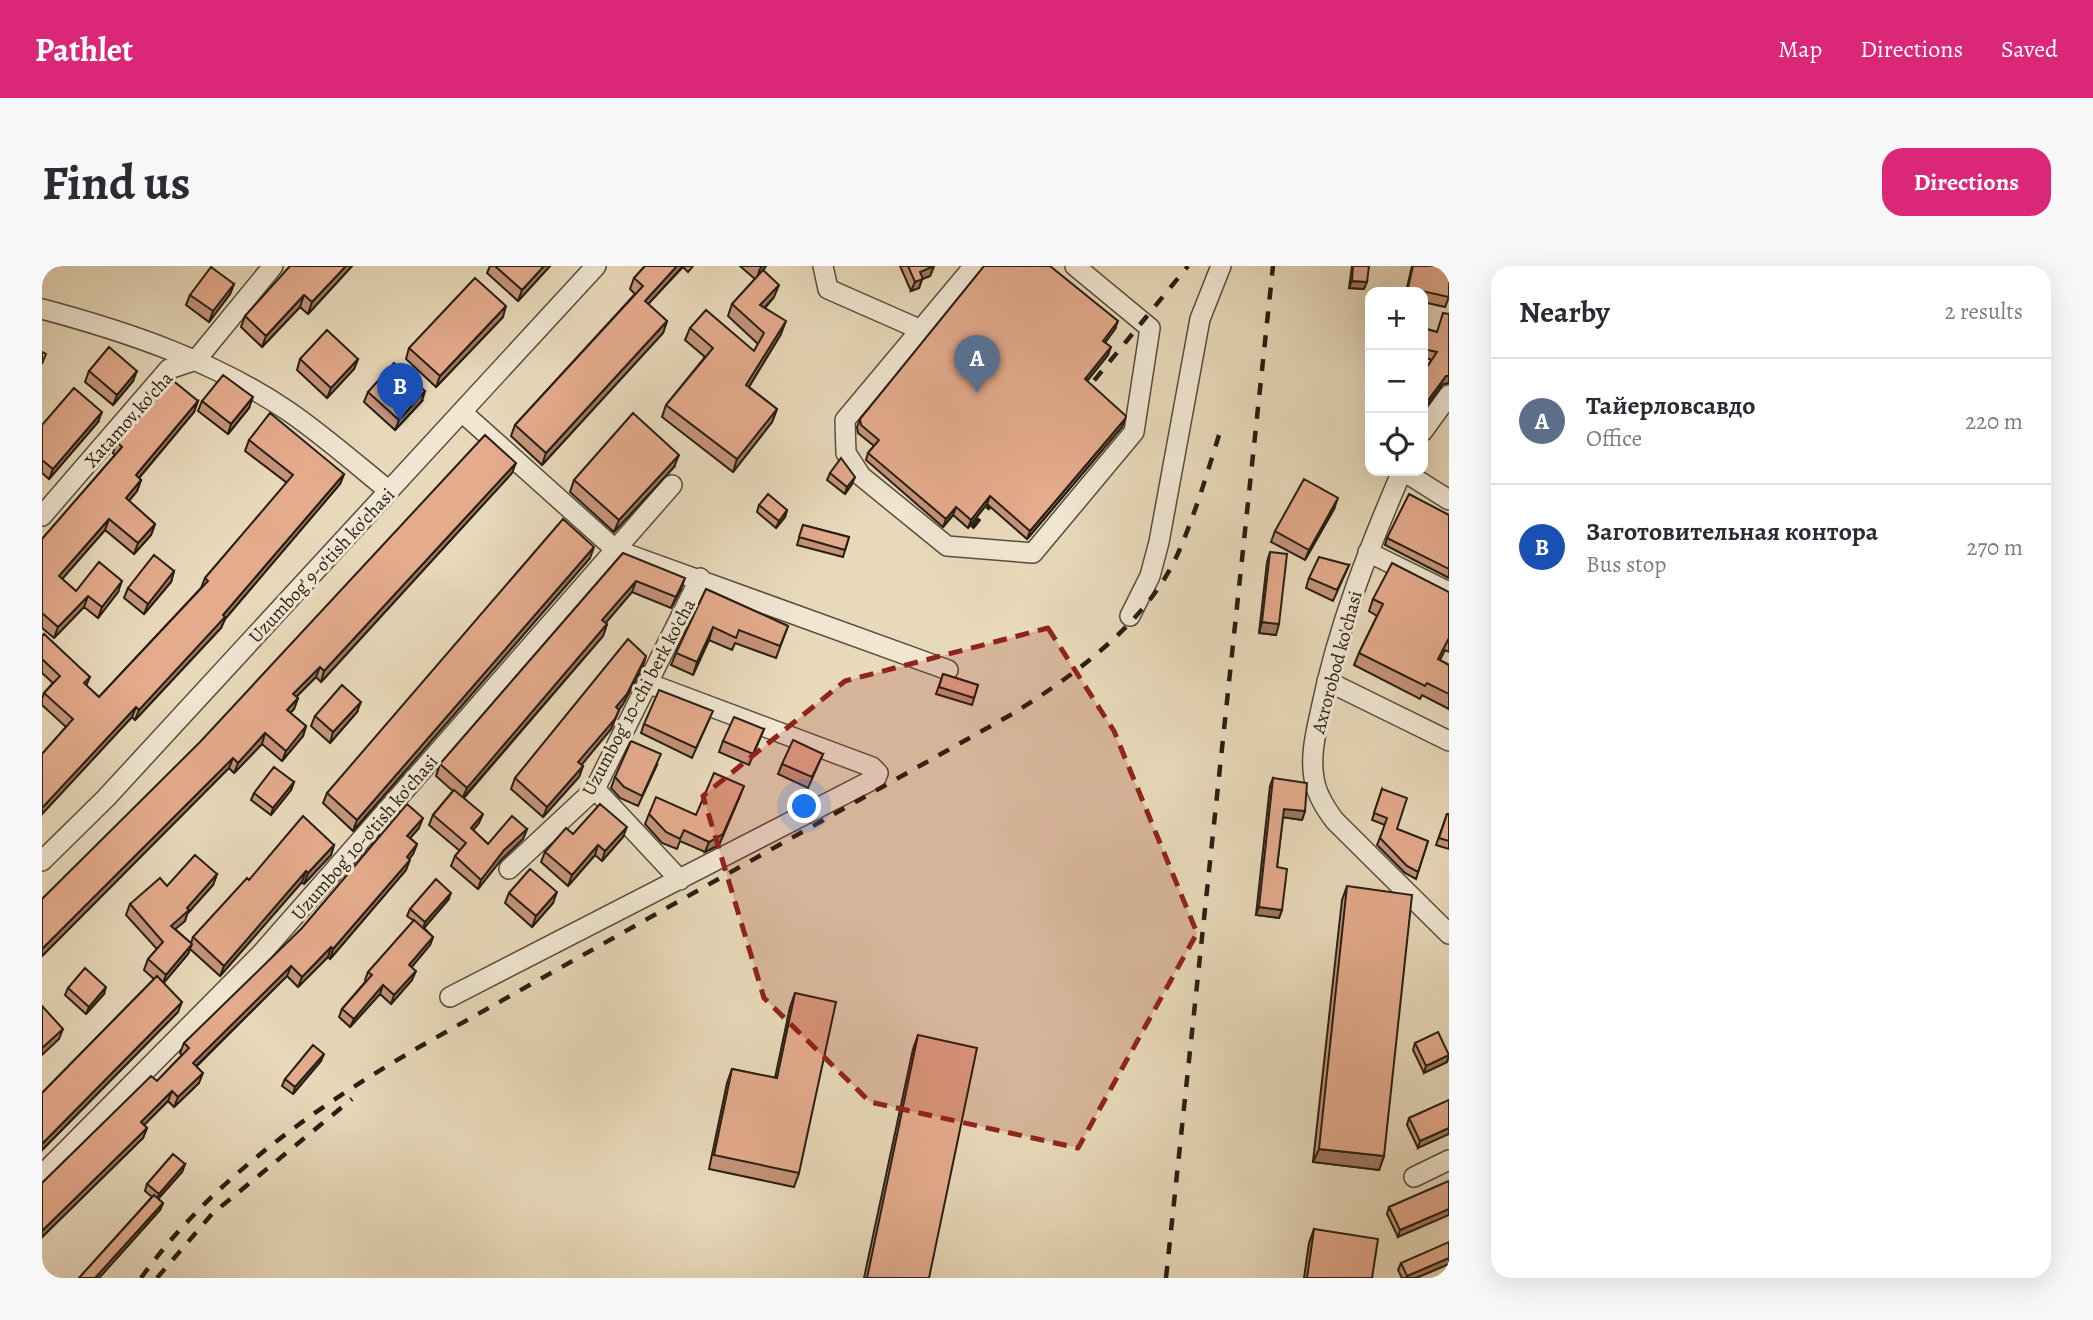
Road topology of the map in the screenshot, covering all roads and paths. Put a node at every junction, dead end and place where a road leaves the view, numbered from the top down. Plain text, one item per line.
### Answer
1 (272, 266) edge
2 (596, 266) edge
3 (823, 266) edge
4 (974, 266) edge
5 (1075, 266) edge
6 (1221, 266) edge
7 (42, 309) edge
8 (919, 329) junction
9 (196, 360) junction
10 (1449, 396) edge
11 (463, 413) junction
12 (1428, 424) edge
13 (1401, 476) edge
14 (1411, 476) edge
15 (672, 485) dead end
16 (389, 491) junction
17 (1449, 500) edge
18 (42, 516) edge
19 (615, 550) junction
20 (1368, 552) junction
21 (700, 578) junction
22 (1449, 592) edge
23 (1130, 617) dead end
24 (948, 670) dead end
25 (1327, 681) junction
26 (650, 684) junction
27 (1449, 741) edge
28 (595, 789) junction
29 (42, 861) edge
30 (509, 869) dead end
31 (680, 880) junction
32 (1449, 934) edge
33 (450, 998) dead end
34 (1449, 1160) edge
35 (42, 1175) edge
36 (1414, 1177) dead end

1 - 9 street, Xatamov ko'cha
2 - 11 street, Uzumbog' 9-o'tish ko'chasi
3 - 8 street
4 - 8 street
5 - 8 street
6 - 23 street
7 - 9 street
9 - 16 street
9 - 18 street, Xatamov ko'cha
10 - 12 street
11 - 16 street, Uzumbog' 9-o'tish ko'chasi
11 - 19 street
13 - 20 street, Axrorobod ko'chasi
14 - 17 street, Axrorobod ko'chasi
15 - 19 street, Uzumbog' 10-o'tish ko'chasi
16 - 29 street, Uzumbog' 9-o'tish ko'chasi
19 - 21 street
19 - 35 street, Uzumbog' 10-o'tish ko'chasi
20 - 22 street
20 - 25 street, Axrorobod ko'chasi
21 - 24 street
21 - 26 street, Uzumbog' 10-chi berk ko'cha
25 - 27 street
25 - 32 street, Axrorobod ko'chasi
26 - 28 street, Uzumbog' 10-chi berk ko'cha
26 - 31 street
28 - 30 street, Uzumbog' 10-chi berk ko'cha
28 - 31 street
31 - 33 street
34 - 36 street

